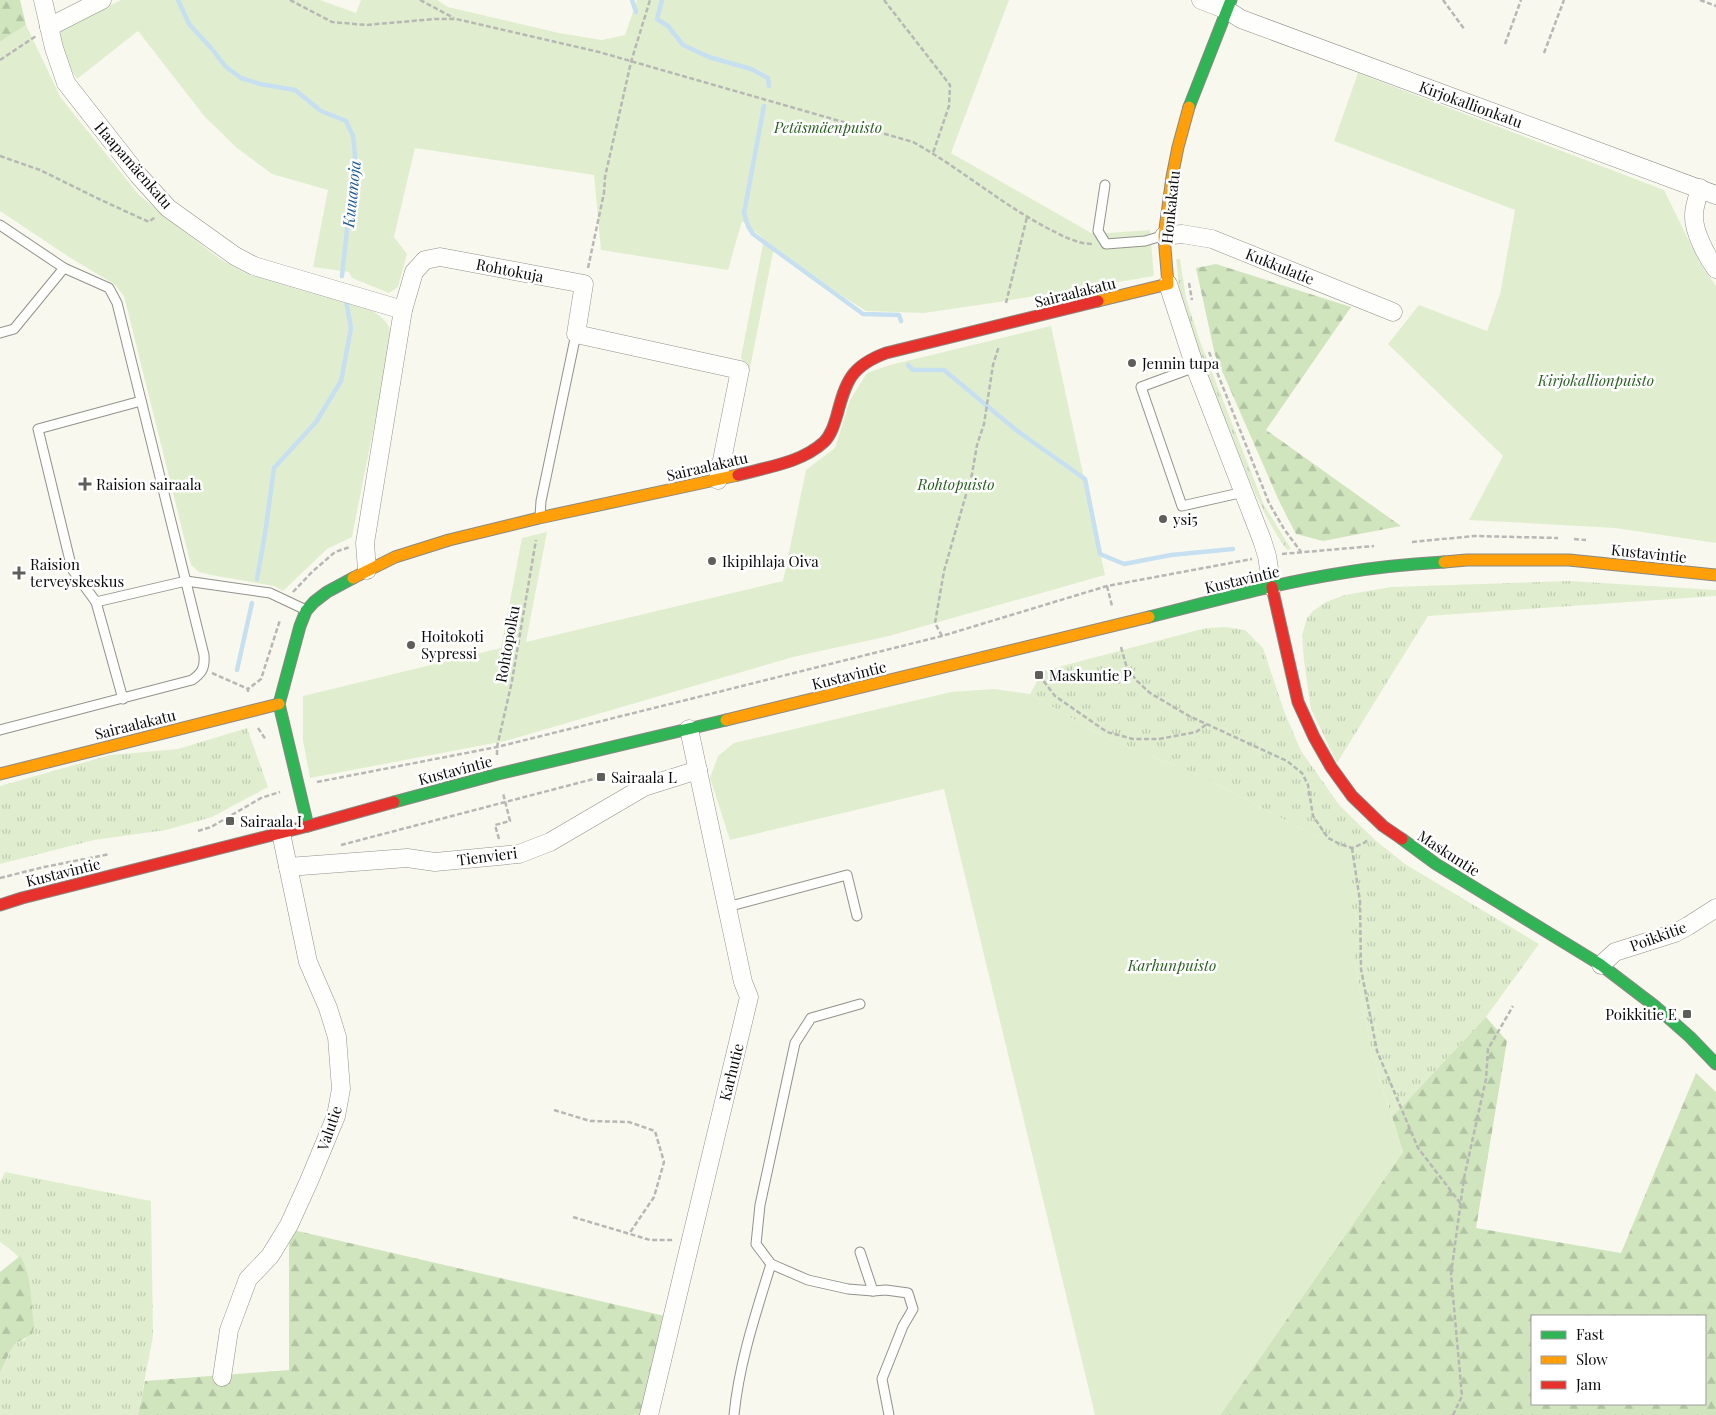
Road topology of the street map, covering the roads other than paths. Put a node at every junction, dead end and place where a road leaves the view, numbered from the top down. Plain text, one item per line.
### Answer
1 (43, 0) edge
2 (102, 0) edge
3 (1201, 0) edge
4 (1229, 5) edge
5 (50, 28) junction
6 (1104, 184) dead end
7 (1708, 191) edge
8 (0, 225) edge
9 (1164, 236) junction
10 (64, 268) junction
11 (1716, 269) edge
12 (1168, 284) junction
13 (403, 310) junction
14 (1393, 312) dead end
15 (0, 333) edge
16 (576, 334) junction
17 (1196, 367) junction
18 (141, 402) junction
19 (718, 480) junction
20 (1245, 492) junction
21 (540, 518) junction
22 (367, 570) junction
23 (1716, 575) edge
24 (186, 582) junction
25 (1272, 587) junction
26 (96, 602) junction
27 (306, 610) junction
28 (123, 699) junction
29 (278, 704) junction
30 (689, 729) junction
31 (0, 730) edge
32 (698, 770) junction
33 (0, 774) edge
34 (308, 826) junction
35 (281, 833) junction
36 (288, 867) junction
37 (0, 905) edge
38 (727, 907) junction
39 (1716, 908) edge
40 (857, 916) dead end
41 (1601, 965) junction
42 (860, 1004) dead end
43 (1716, 1064) edge
44 (860, 1252) dead end
45 (771, 1264) junction
46 (873, 1291) junction
47 (222, 1377) dead end
48 (649, 1415) edge
49 (734, 1415) edge
50 (889, 1415) edge

1 - 5 street, Haapamäenkatu
2 - 5 street
3 - 4 street, Kirjokallionkatu
4 - 7 street, Kirjokallionkatu
4 - 9 street, Honkakatu
5 - 13 street, Haapamäenkatu
6 - 9 lane
7 - 11 street
8 - 10 lane
9 - 12 street, Honkakatu
9 - 14 street, Kukkulatie
10 - 15 lane
10 - 18 lane
12 - 17 street, Honkakatu
12 - 19 street, Sairaalakatu
13 - 16 street, Rohtokuja
13 - 22 street, Rohtokuja
16 - 19 street
16 - 21 lane
17 - 20 street, Honkakatu
17 - 20 lane
18 - 24 lane
18 - 26 lane
19 - 21 street, Sairaalakatu
20 - 25 street, Honkakatu
21 - 22 street, Sairaalakatu
22 - 27 street, Sairaalakatu
23 - 25 street, Kustavintie
24 - 26 lane
24 - 27 lane
24 - 28 lane
25 - 30 street, Kustavintie
25 - 41 street, Maskuntie
26 - 28 lane
27 - 29 street
28 - 31 lane
29 - 33 street, Sairaalakatu
29 - 34 street
30 - 32 street, Karhutie
30 - 34 street, Kustavintie
32 - 36 street, Tienvieri
32 - 38 street, Karhutie
34 - 35 street, Kustavintie
35 - 36 street, Valutie
35 - 37 street, Kustavintie
36 - 47 street, Valutie
38 - 40 lane
38 - 48 street, Karhutie
39 - 41 street, Poikkitie
41 - 43 street, Maskuntie
42 - 45 lane
44 - 46 lane
45 - 46 lane
45 - 49 lane
46 - 50 lane

